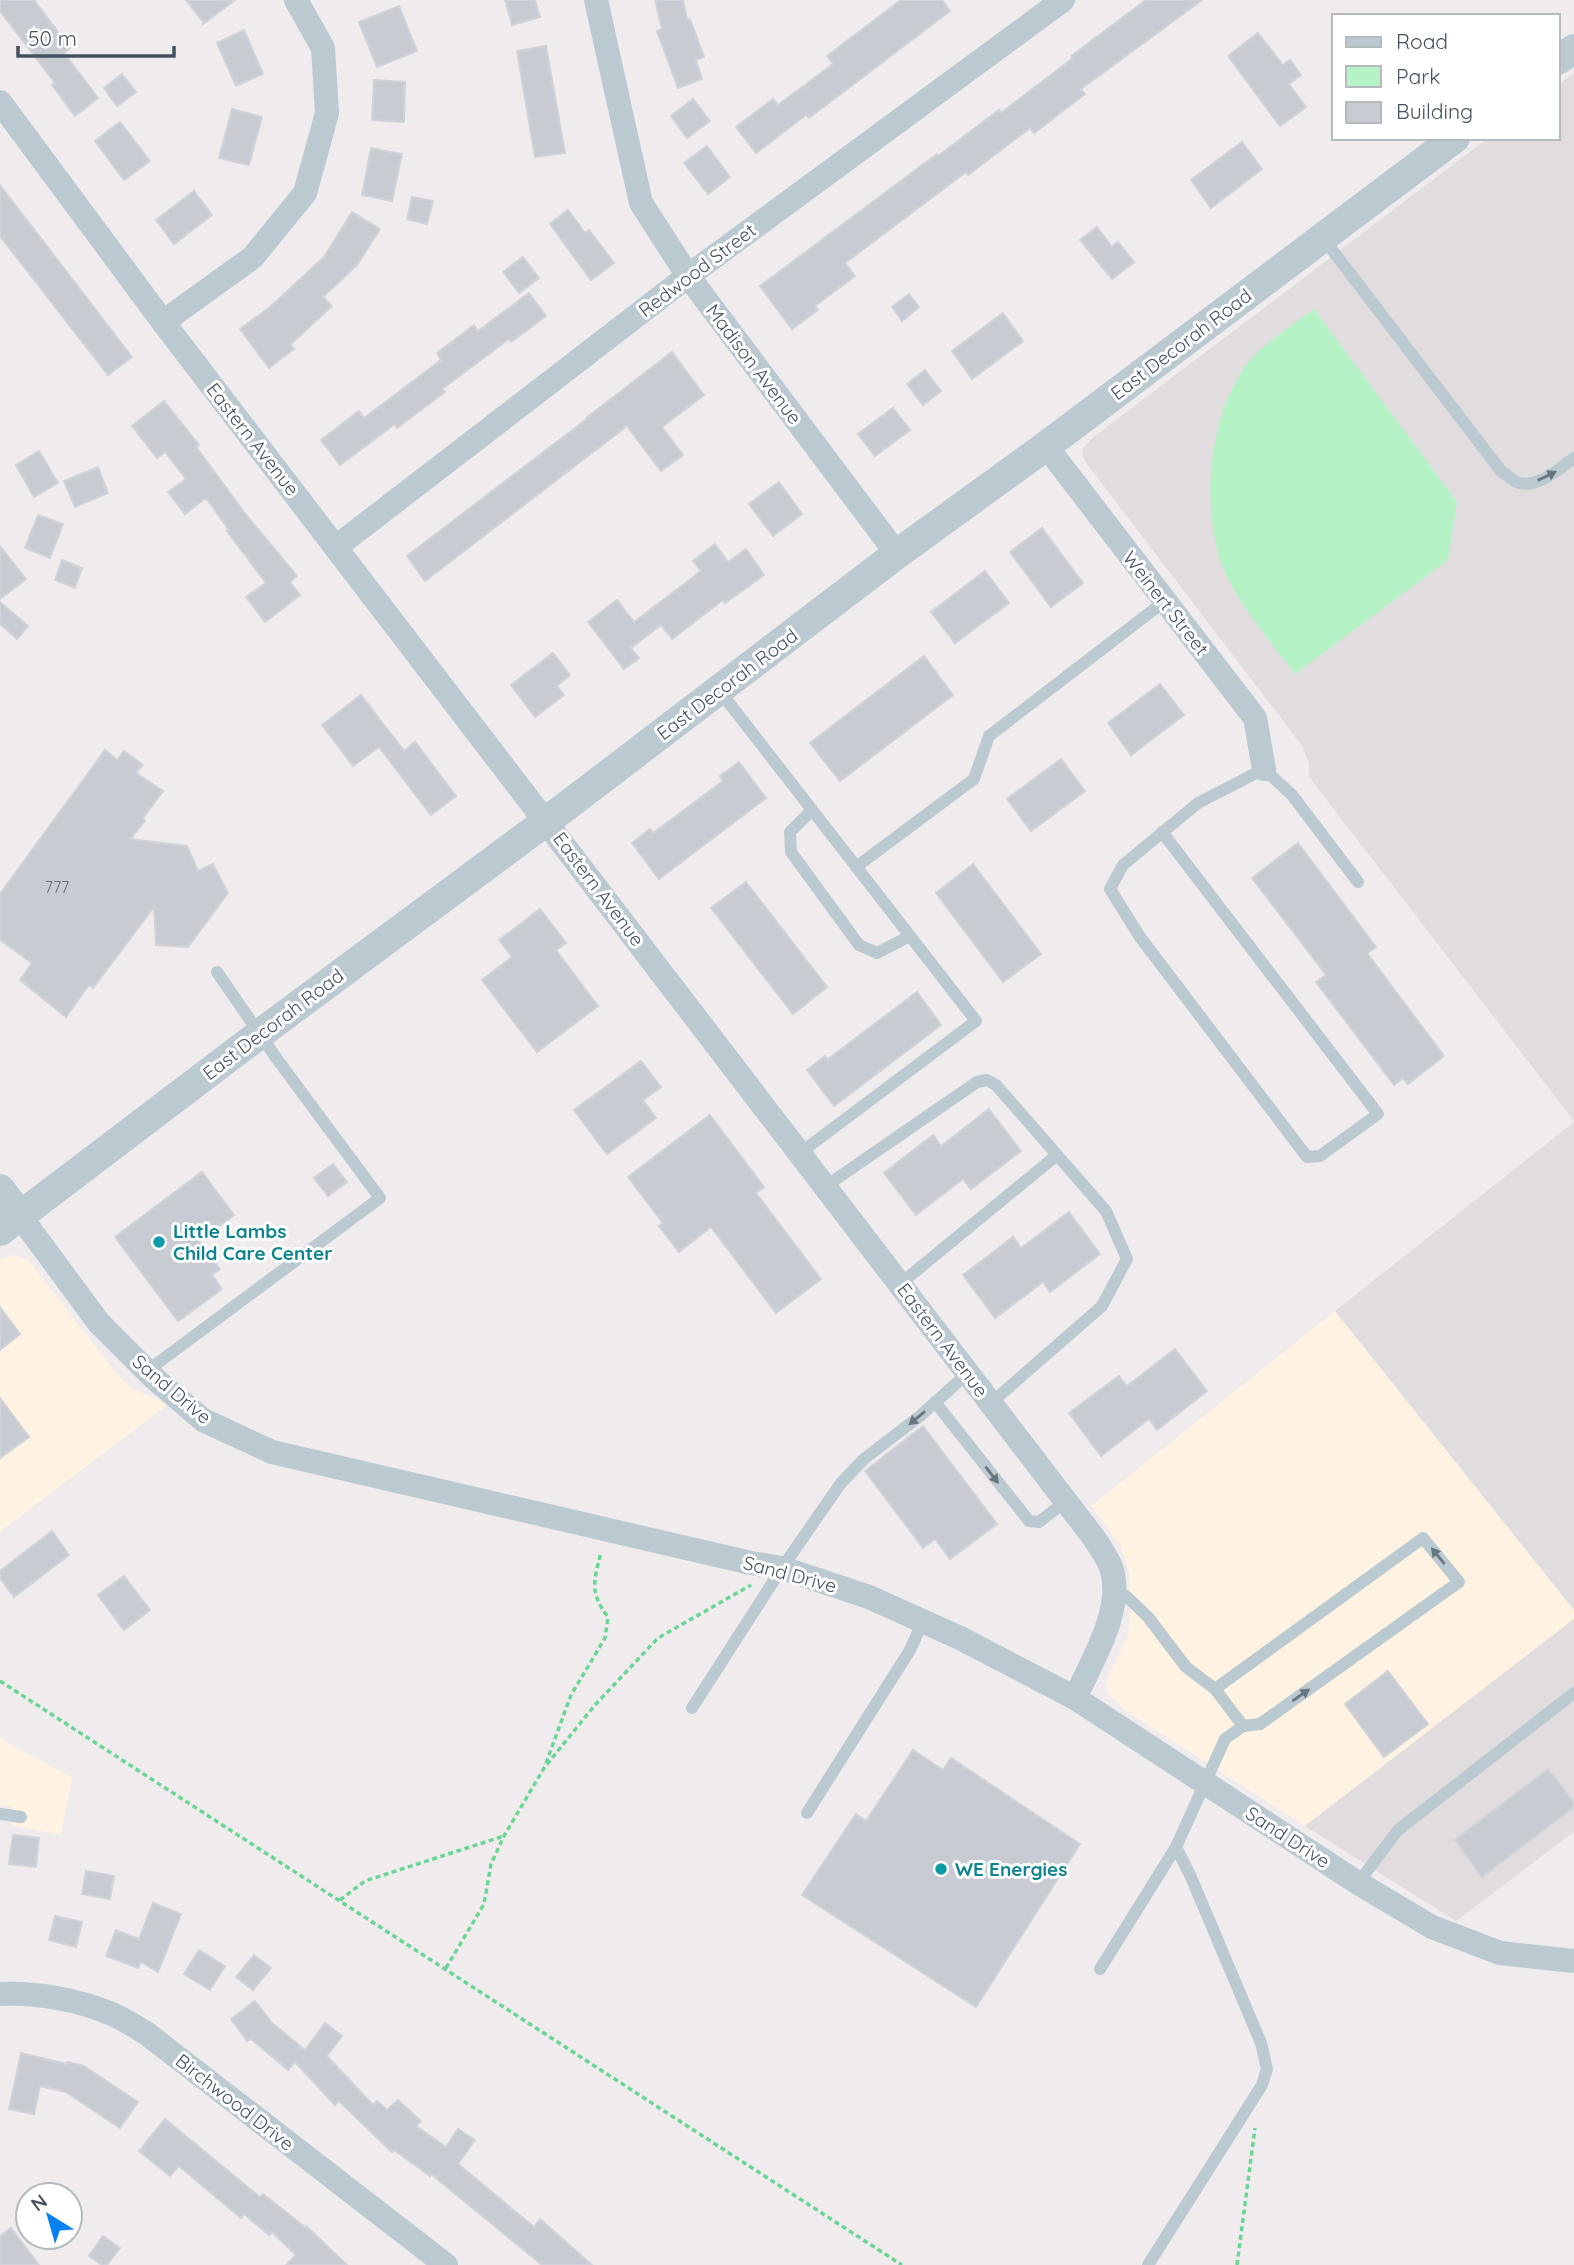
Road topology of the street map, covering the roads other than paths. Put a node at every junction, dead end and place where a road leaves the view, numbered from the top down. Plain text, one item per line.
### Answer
1 (296, 0) edge
2 (596, 0) edge
3 (1063, 0) edge
4 (0, 102) edge
5 (1452, 140) edge
6 (1323, 238) junction
7 (688, 276) junction
8 (163, 322) junction
9 (1046, 446) junction
10 (1574, 458) edge
11 (336, 547) junction
12 (897, 554) junction
13 (1165, 601) junction
14 (719, 690) junction
15 (1264, 769) junction
16 (812, 810) junction
17 (547, 821) junction
18 (1162, 832) junction
19 (856, 867) junction
20 (1358, 882) dead end
21 (910, 936) junction
22 (217, 972) dead end
23 (261, 1033) junction
24 (800, 1153) junction
25 (1057, 1155) junction
26 (825, 1186) junction
27 (0, 1189) edge
28 (10, 1224) edge
29 (900, 1284) junction
30 (147, 1371) junction
31 (968, 1373) junction
32 (935, 1402) junction
33 (991, 1403) junction
34 (1066, 1501) junction
35 (782, 1568) junction
36 (1115, 1590) junction
37 (923, 1621) junction
38 (1215, 1689) junction
39 (1574, 1693) edge
40 (1075, 1698) junction
41 (692, 1708) dead end
42 (1242, 1726) junction
43 (1205, 1783) junction
44 (807, 1813) dead end
45 (0, 1814) edge
46 (21, 1817) dead end
47 (1176, 1847) junction
48 (1358, 1883) junction
49 (1574, 1961) edge
50 (1100, 1969) dead end
51 (0, 1994) edge
52 (446, 2265) edge
53 (1148, 2265) edge

1 - 8 street
2 - 7 street, Madison Avenue
3 - 7 street, Redwood Street
4 - 8 street, Eastern Avenue
5 - 6 street, East Decorah Road
6 - 9 street, East Decorah Road
6 -> 10 lane
7 - 11 street, Redwood Street
7 - 12 street, Madison Avenue
8 - 11 street, Eastern Avenue
9 - 12 street, East Decorah Road
9 - 13 street, Weinert Street
11 - 17 street, Eastern Avenue
12 - 14 street, East Decorah Road
13 - 15 street, Weinert Street
13 - 19 lane
14 - 16 lane
14 - 17 street, East Decorah Road
15 - 18 lane
15 - 20 lane
16 - 19 lane
16 - 21 lane
17 - 23 street, East Decorah Road
17 - 24 street, Eastern Avenue
18 - 18 lane
19 - 21 lane
21 - 24 lane
22 - 23 lane
23 - 28 street, East Decorah Road
23 - 30 lane
24 - 26 street, Eastern Avenue
25 - 26 lane
25 - 29 lane
25 - 33 lane
26 - 29 street, Eastern Avenue
27 - 28 street
28 - 30 street, Sand Drive
29 - 31 street, Eastern Avenue
30 - 35 street, Sand Drive
31 - 32 lane
31 - 33 street, Eastern Avenue
32 -> 34 lane
32 -> 35 lane
33 - 34 street, Eastern Avenue
34 - 36 street, Eastern Avenue
35 - 37 street, Sand Drive
35 - 41 lane
36 - 38 lane
36 - 40 street, Eastern Avenue
37 - 40 street, Sand Drive
37 - 44 lane
38 - 42 lane
42 -> 38 lane
39 - 48 lane
40 - 43 street, Sand Drive
42 - 43 lane
43 - 47 lane
43 - 48 street, Sand Drive
45 - 46 lane
47 - 50 lane
47 - 53 lane
48 - 49 street, Sand Drive
51 - 52 street, Birchwood Drive

